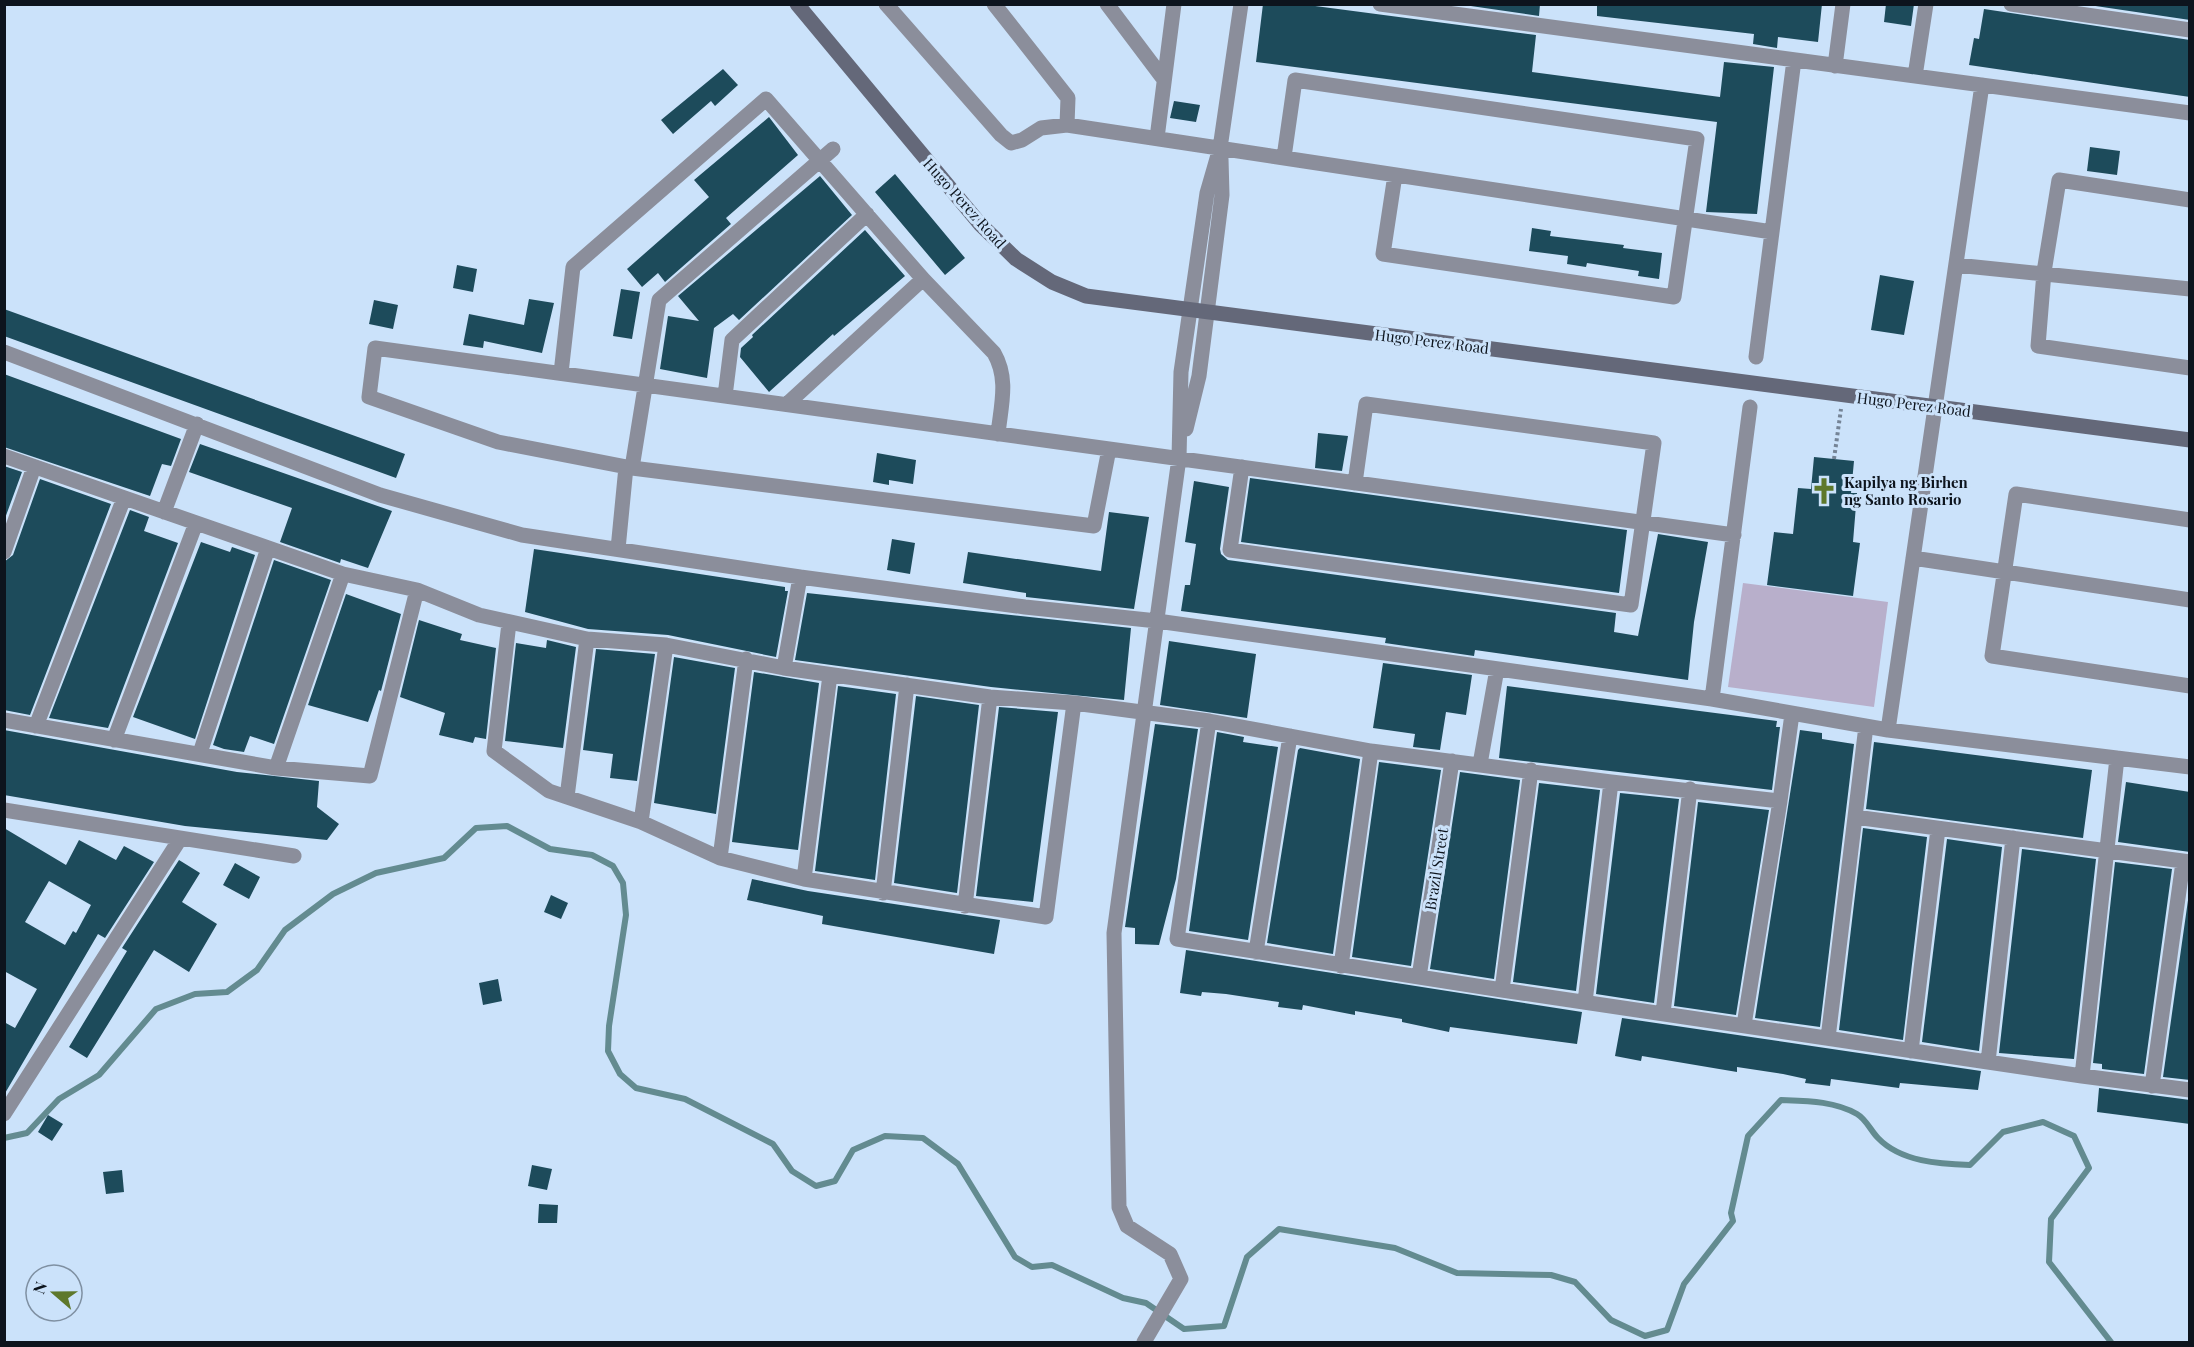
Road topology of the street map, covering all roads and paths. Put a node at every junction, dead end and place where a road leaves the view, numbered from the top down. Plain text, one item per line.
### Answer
1 (796, 4) edge
2 (886, 4) edge
3 (994, 4) edge
4 (1107, 4) edge
5 (1174, 4) edge
6 (1241, 4) edge
7 (1380, 4) edge
8 (1843, 4) edge
9 (1926, 4) edge
10 (2011, 4) edge
11 (2190, 30) edge
12 (1794, 60) junction
13 (1835, 66) junction
14 (1915, 76) junction
15 (1162, 77) junction
16 (1982, 85) junction
17 (2190, 113) edge
18 (1067, 125) junction
19 (1157, 138) junction
20 (1220, 148) junction
21 (833, 149) dead end
22 (1284, 158) junction
23 (820, 159) junction
24 (1395, 175) junction
25 (2190, 200) edge
26 (867, 214) junction
27 (1686, 219) junction
28 (1772, 232) junction
29 (1956, 265) junction
30 (2044, 273) junction
31 (924, 279) junction
32 (2190, 289) edge
33 (1190, 309) junction
34 (1207, 312) junction
35 (4, 352) edge
36 (1756, 357) dead end
37 (2190, 368) edge
38 (561, 373) junction
39 (646, 385) junction
40 (1842, 394) junction
41 (725, 396) junction
42 (787, 404) junction
43 (1750, 407) dead end
44 (1935, 407) junction
45 (197, 424) junction
46 (998, 434) junction
47 (2190, 440) edge
48 (1109, 449) junction
49 (4, 456) edge
50 (1179, 458) junction
51 (1834, 459) dead end
52 (34, 467) junction
53 (629, 467) junction
54 (1242, 467) junction
55 (1354, 483) junction
56 (124, 498) junction
57 (164, 512) junction
58 (2190, 520) edge
59 (1643, 522) junction
60 (196, 523) junction
61 (1734, 535) junction
62 (268, 548) junction
63 (618, 549) junction
64 (4, 552) edge
65 (1914, 558) junction
66 (2005, 572) junction
67 (343, 574) junction
68 (800, 577) junction
69 (417, 590) junction
70 (2190, 600) edge
71 (1157, 621) junction
72 (509, 622) junction
73 (587, 639) junction
74 (666, 645) junction
75 (746, 659) junction
76 (784, 668) junction
77 (1497, 669) junction
78 (830, 675) junction
79 (907, 685) junction
80 (2190, 686) edge
81 (990, 697) junction
82 (1713, 699) junction
83 (1074, 703) junction
84 (1144, 714) junction
85 (1792, 714) junction
86 (4, 720) edge
87 (1209, 722) junction
88 (36, 726) junction
89 (1866, 726) junction
90 (1888, 730) junction
91 (1290, 736) junction
92 (114, 740) junction
93 (1371, 751) junction
94 (200, 753) junction
95 (2117, 758) junction
96 (1452, 761) junction
97 (1480, 764) junction
98 (2190, 767) edge
99 (276, 768) junction
100 (1531, 770) junction
101 (1611, 782) junction
102 (1690, 789) junction
103 (567, 797) junction
104 (1780, 801) junction
105 (4, 810) edge
106 (1855, 817) junction
107 (641, 822) junction
108 (1938, 829) junction
109 (2013, 838) junction
110 (180, 839) junction
111 (2106, 851) junction
112 (294, 856) dead end
113 (720, 858) junction
114 (2186, 862) edge
115 (804, 879) junction
116 (883, 893) junction
117 (965, 906) junction
118 (1256, 952) junction
119 (1341, 966) junction
120 (1419, 977) junction
121 (1502, 990) junction
122 (1585, 1002) junction
123 (1663, 1013) junction
124 (1744, 1025) junction
125 (1828, 1038) junction
126 (1911, 1051) junction
127 (1988, 1062) junction
128 (2082, 1076) junction
129 (2152, 1086) junction
130 (2190, 1090) edge
131 (7, 1104) edge
132 (1144, 1342) edge

1 - 33 street, Hugo Perez Road
2 - 18 street
3 - 18 street
4 - 15 street
5 - 15 street
6 - 20 street
7 - 12 street
8 - 13 street
9 - 14 street
10 - 11 street
12 - 13 street
12 - 28 street
13 - 14 street
14 - 16 street
15 - 19 street
16 - 17 street
16 - 29 street
18 - 19 street
19 - 20 street
20 - 22 street
20 - 33 street
20 - 34 street
21 - 23 street
22 - 24 street
22 - 27 street
23 - 26 street
23 - 38 street
23 - 39 street
24 - 27 street
24 - 27 street
25 - 30 street
26 - 31 street
26 - 41 street
27 - 28 street
28 - 36 street
29 - 30 street
29 - 44 street
30 - 32 street
30 - 37 street
31 - 42 street
31 - 46 street
33 - 34 street, Hugo Perez Road
33 - 50 street
34 - 40 street, Hugo Perez Road
34 - 50 street
35 - 45 street
38 - 39 street
38 - 53 street
39 - 41 street
39 - 53 street
40 - 44 street, Hugo Perez Road
40 - 51 path
41 - 42 street
42 - 46 street
43 - 61 street
44 - 47 street, Hugo Perez Road
44 - 65 street
45 - 57 street
45 - 63 street
46 - 48 street
48 - 50 street
48 - 53 street
49 - 52 street
50 - 54 street
50 - 71 street
52 - 56 street
52 - 64 street
53 - 63 street
54 - 55 street
54 - 59 street
55 - 59 street
55 - 59 street
56 - 57 street
56 - 88 street
57 - 60 street
58 - 66 street
59 - 61 street
60 - 62 street
60 - 92 street
61 - 82 street
62 - 67 street
62 - 94 street
63 - 68 street
65 - 66 street
65 - 90 street
66 - 70 street
66 - 80 street
67 - 69 street
67 - 99 street
68 - 71 street
68 - 76 street
69 - 72 street
69 - 99 street
71 - 77 street
71 - 84 street
72 - 73 street
72 - 103 street
73 - 74 street
73 - 103 street
74 - 75 street
74 - 107 street
75 - 76 street
75 - 113 street
76 - 78 street
77 - 82 street
77 - 97 street
78 - 79 street
78 - 115 street
79 - 81 street
79 - 116 street
81 - 83 street
81 - 117 street
82 - 85 street
83 - 84 street
83 - 117 street
84 - 87 street
84 - 132 street
85 - 89 street
85 - 104 street
86 - 88 street
87 - 91 street
87 - 118 street
88 - 92 street
89 - 90 street
89 - 106 street
90 - 95 street
91 - 93 street
91 - 118 street
92 - 94 street
93 - 96 street
93 - 119 street
94 - 99 street
95 - 98 street
95 - 111 street
96 - 97 street
96 - 120 street, Brazil Street
97 - 100 street
100 - 101 street
100 - 121 street
101 - 102 street
101 - 122 street
102 - 104 street
102 - 123 street
103 - 107 street
104 - 124 street
105 - 110 street
106 - 108 street
106 - 125 street
107 - 113 street
108 - 109 street
108 - 126 street
109 - 111 street
109 - 127 street
110 - 112 street
110 - 131 street
111 - 114 street
111 - 128 street
113 - 115 street
114 - 129 street
115 - 116 street
116 - 117 street
118 - 119 street
119 - 120 street
120 - 121 street
121 - 122 street
122 - 123 street
123 - 124 street
124 - 125 street
125 - 126 street
126 - 127 street
127 - 128 street
128 - 129 street
129 - 130 street

